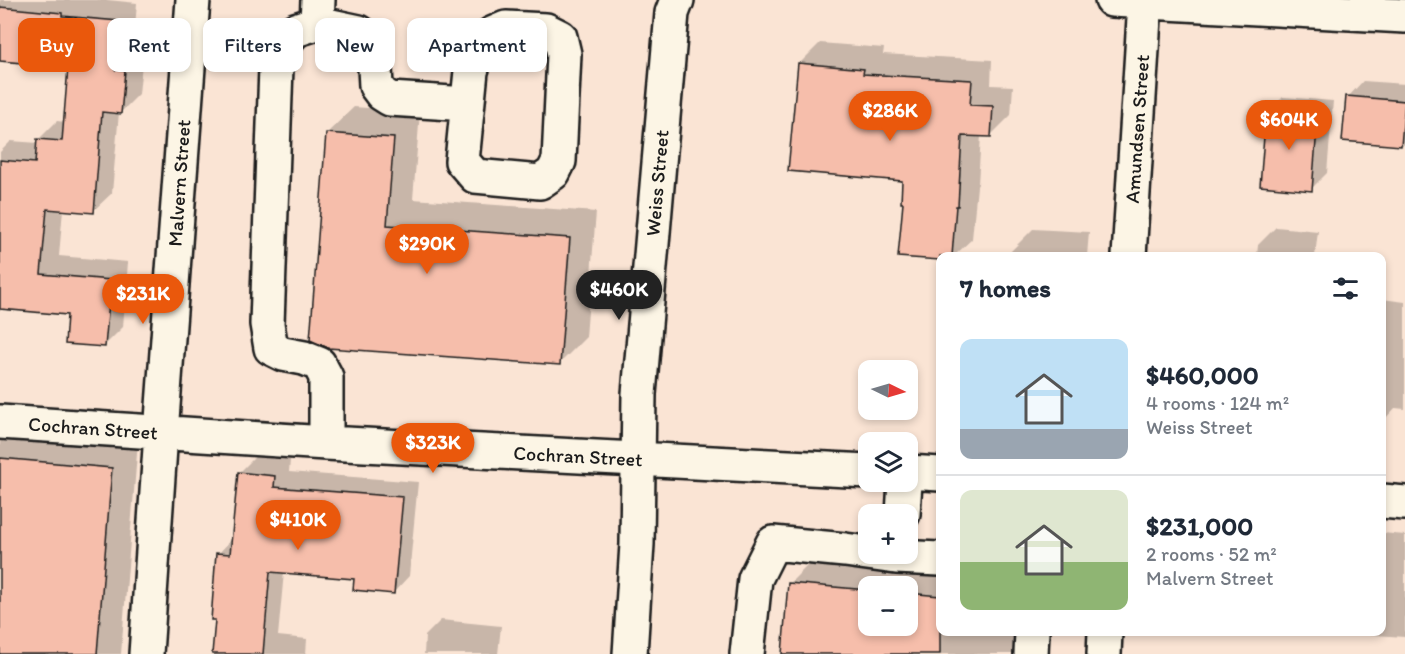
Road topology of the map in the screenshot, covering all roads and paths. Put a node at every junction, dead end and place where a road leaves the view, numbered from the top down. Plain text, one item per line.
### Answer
1 (193, 0) edge
2 (677, 0) edge
3 (1112, 0) edge
4 (1145, 2) junction
5 (318, 11) edge
6 (507, 14) edge
7 (1405, 16) edge
8 (467, 104) junction
9 (1129, 252) edge
10 (0, 422) edge
11 (161, 433) junction
12 (326, 443) junction
13 (639, 459) junction
14 (858, 470) edge
15 (918, 473) edge
16 (936, 474) edge
17 (1386, 501) edge
18 (1405, 503) edge
19 (858, 551) edge
20 (918, 557) edge
21 (936, 559) edge
22 (1032, 636) edge
23 (1106, 636) edge
24 (146, 654) edge
25 (630, 654) edge
26 (747, 654) edge
27 (1031, 654) edge
28 (1104, 654) edge

1 - 11 street, Malvern Street
2 - 13 street, Weiss Street
3 - 4 street
4 - 7 street
4 - 9 street, Amundsen Street
5 - 8 street
5 - 12 street
6 - 8 street
6 - 8 street
10 - 11 street, Cochran Street
11 - 12 street, Cochran Street
11 - 24 street, Malvern Street
12 - 13 street, Cochran Street
13 - 14 street, Cochran Street
13 - 25 street, Weiss Street
15 - 16 street
17 - 18 street
19 - 26 street
20 - 21 street
22 - 27 street
23 - 28 street

